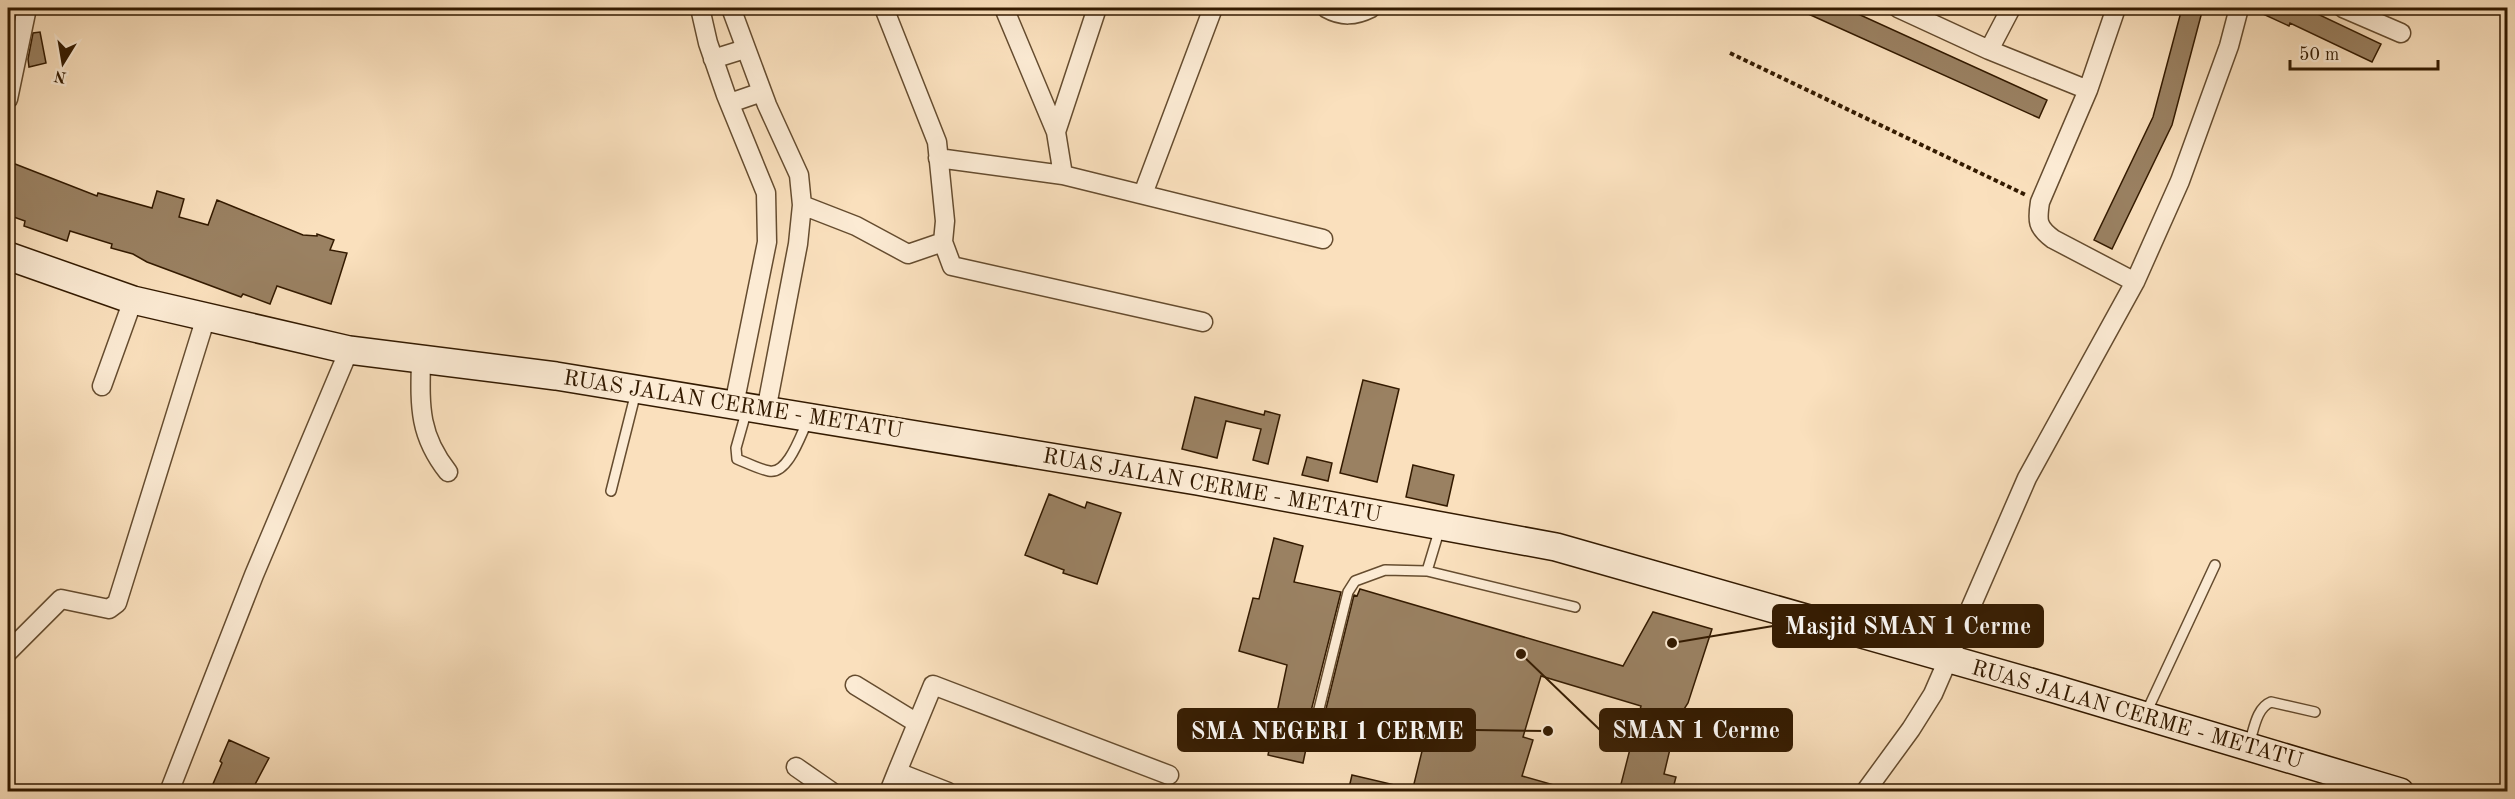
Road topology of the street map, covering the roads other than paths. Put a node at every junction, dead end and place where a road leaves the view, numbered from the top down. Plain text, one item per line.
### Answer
1 (27, 8) edge
2 (700, 8) edge
3 (731, 8) edge
4 (884, 8) edge
5 (1004, 8) edge
6 (1097, 8) edge
7 (1214, 8) edge
8 (1326, 8) edge
9 (1371, 8) edge
10 (1898, 8) edge
11 (2011, 8) edge
12 (2116, 8) edge
13 (2239, 8) edge
14 (2343, 8) edge
15 (2401, 33) dead end
16 (745, 49) junction
17 (1989, 50) junction
18 (713, 59) junction
19 (2088, 90) junction
20 (762, 92) junction
21 (8, 99) edge
22 (730, 103) junction
23 (1056, 132) junction
24 (938, 158) junction
25 (1063, 175) junction
26 (1143, 194) junction
27 (802, 205) junction
28 (1323, 239) dead end
29 (943, 242) junction
30 (8, 256) edge
31 (2135, 282) junction
32 (133, 300) junction
33 (206, 317) junction
34 (1203, 322) dead end
35 (349, 350) junction
36 (421, 359) junction
37 (102, 386) dead end
38 (637, 390) junction
39 (749, 408) junction
40 (808, 418) junction
41 (448, 472) dead end
42 (611, 491) dead end
43 (1441, 526) junction
44 (2215, 565) dead end
45 (1427, 571) junction
46 (1575, 607) dead end
47 (8, 652) edge
48 (1949, 661) junction
49 (855, 685) dead end
50 (2315, 712) dead end
51 (2145, 715) junction
52 (917, 723) junction
53 (1315, 725) dead end
54 (2248, 746) junction
55 (796, 767) dead end
56 (897, 772) junction
57 (1169, 775) dead end
58 (169, 792) edge
59 (832, 792) edge
60 (889, 792) edge
61 (948, 792) edge
62 (1865, 792) edge
63 (2400, 792) edge

1 - 21 street
2 - 18 street
3 - 16 street
4 - 24 street
5 - 23 street
6 - 23 street
7 - 26 street
8 - 9 street
10 - 17 street
11 - 17 street
12 - 19 street
13 - 31 street
14 - 15 street
16 - 18 street
16 - 20 street
17 - 19 street
18 - 22 street
19 - 31 street
20 - 22 street
20 - 27 street
22 - 39 street
23 - 25 street
24 - 25 street
24 - 29 street
25 - 26 street
26 - 28 street
27 - 29 street
27 - 39 street
29 - 34 street
30 - 32 main road, RUAS JALAN CERME - METATU
31 - 48 street
32 - 33 main road, RUAS JALAN CERME - METATU
32 - 37 street
33 - 35 main road, RUAS JALAN CERME - METATU
33 - 47 street
35 - 36 main road, RUAS JALAN CERME - METATU
35 - 58 street
36 - 38 main road, RUAS JALAN CERME - METATU
36 - 41 street
38 - 39 main road, RUAS JALAN CERME - METATU
38 - 42 lane
39 - 40 main road, RUAS JALAN CERME - METATU
39 - 40 lane
40 - 43 main road, RUAS JALAN CERME - METATU
43 - 45 lane
43 - 48 main road, RUAS JALAN CERME - METATU
44 - 51 lane
45 - 46 lane
45 - 53 lane
48 - 51 main road, RUAS JALAN CERME - METATU
48 - 62 street
49 - 52 street
50 - 54 lane
51 - 54 main road, RUAS JALAN CERME - METATU
52 - 56 street
52 - 57 street
54 - 63 main road, RUAS JALAN CERME - METATU
55 - 59 street
56 - 60 street
56 - 61 street

